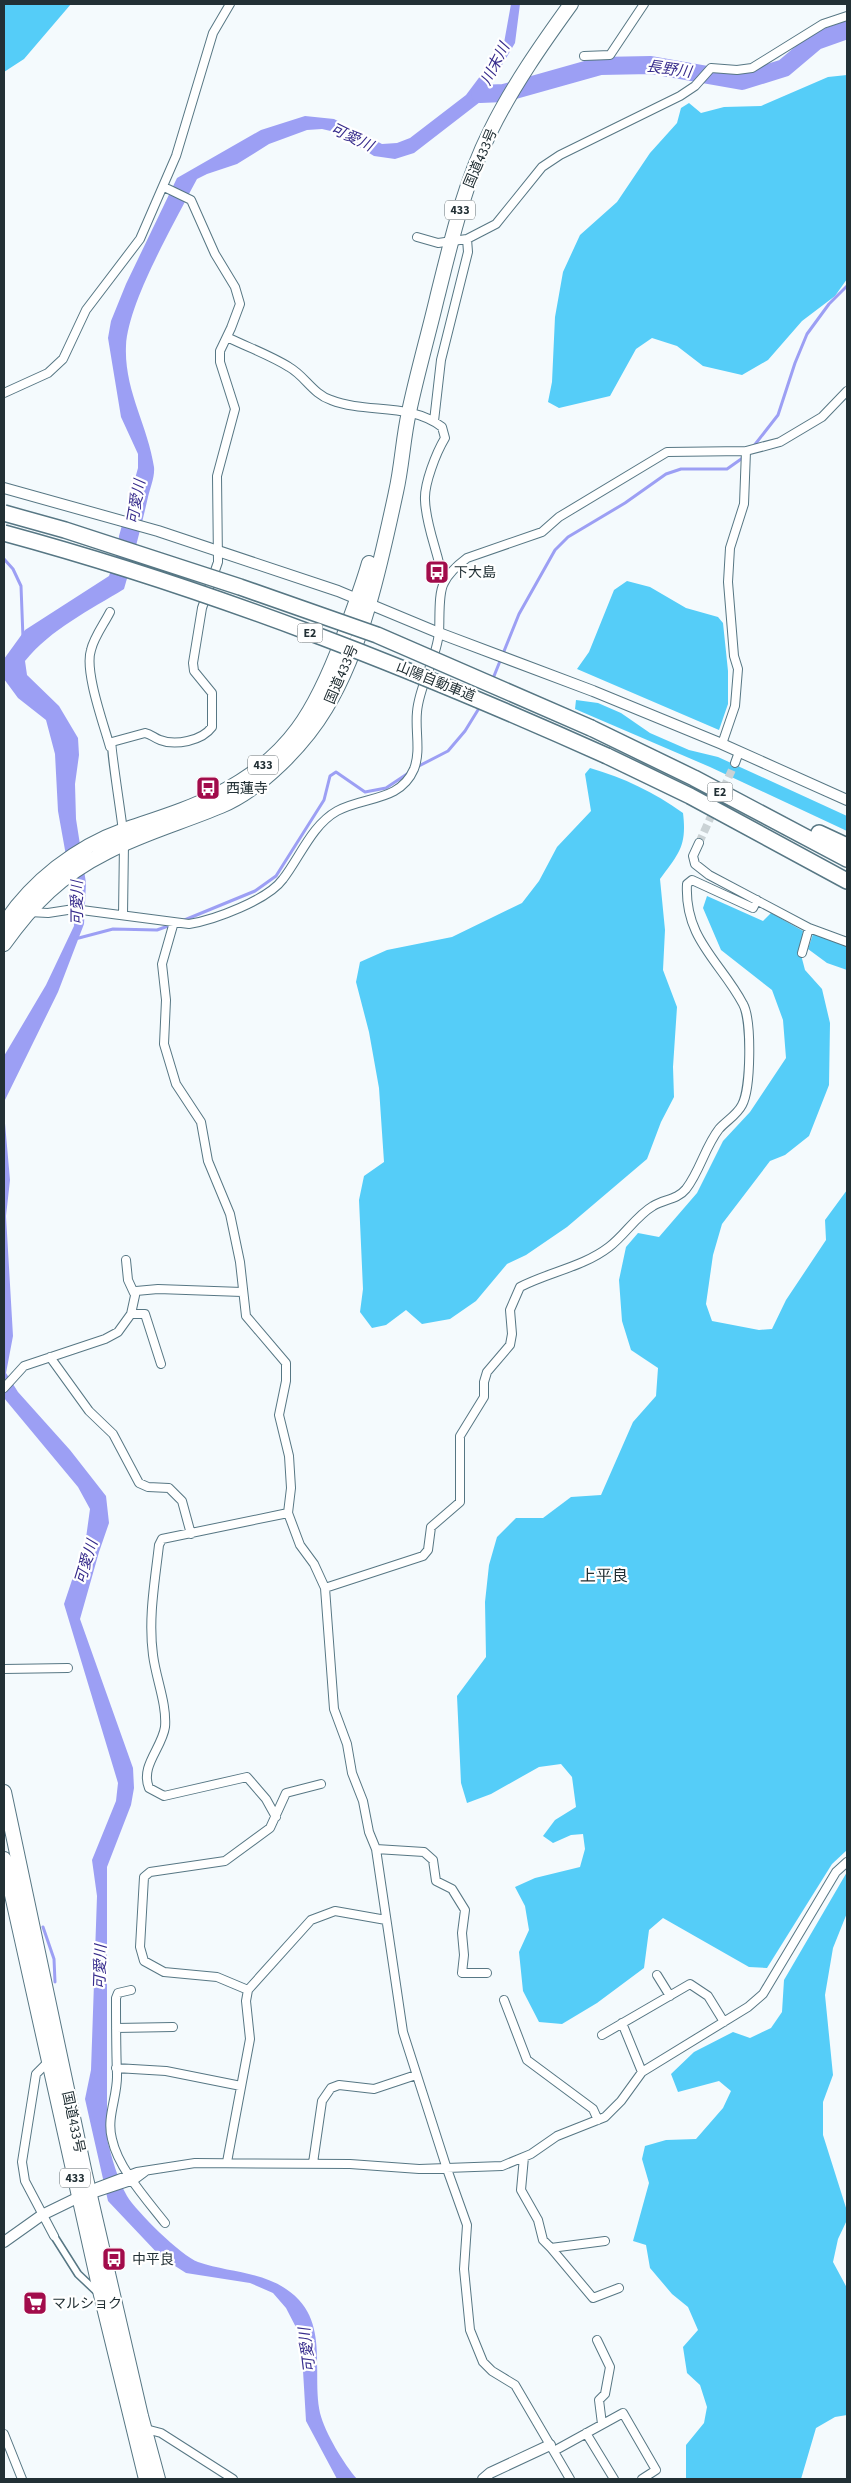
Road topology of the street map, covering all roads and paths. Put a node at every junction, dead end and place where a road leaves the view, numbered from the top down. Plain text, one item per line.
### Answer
1 (230, 4) edge
2 (571, 4) edge
3 (644, 4) edge
4 (847, 16) edge
5 (584, 56) dead end
6 (167, 188) junction
7 (417, 238) dead end
8 (467, 240) junction
9 (451, 241) junction
10 (227, 337) junction
11 (847, 391) edge
12 (4, 393) edge
13 (408, 415) junction
14 (434, 421) junction
15 (746, 451) junction
16 (4, 488) edge
17 (4, 513) edge
18 (4, 533) edge
19 (218, 551) junction
20 (443, 583) junction
21 (364, 601) junction
22 (110, 612) dead end
23 (439, 633) junction
24 (722, 744) junction
25 (110, 747) junction
26 (739, 752) junction
27 (736, 763) tunnel mouth
28 (694, 778) junction
29 (847, 800) edge
30 (123, 837) junction
31 (699, 843) tunnel mouth
32 (779, 843) junction
33 (847, 846) edge
34 (847, 859) edge
35 (65, 870) junction
36 (847, 880) edge
37 (847, 884) edge
38 (757, 900) junction
39 (27, 912) junction
40 (123, 915) junction
41 (174, 922) junction
42 (4, 924) edge
43 (809, 928) junction
44 (847, 942) edge
45 (4, 944) edge
46 (802, 953) dead end
47 (126, 1260) dead end
48 (242, 1292) junction
49 (134, 1293) junction
50 (131, 1314) junction
51 (50, 1357) junction
52 (161, 1364) dead end
53 (4, 1388) edge
54 (288, 1513) junction
55 (191, 1534) junction
56 (325, 1588) junction
57 (68, 1668) dead end
58 (4, 1669) edge
59 (321, 1784) dead end
60 (4, 1792) edge
61 (276, 1817) junction
62 (376, 1849) junction
63 (4, 1859) edge
64 (847, 1862) edge
65 (10, 1875) edge
66 (386, 1920) junction
67 (487, 1973) dead end
68 (657, 1975) dead end
69 (131, 1990) dead end
70 (248, 1990) junction
71 (670, 1996) junction
72 (504, 2000) dead end
73 (724, 2022) junction
74 (622, 2024) junction
75 (173, 2027) dead end
76 (116, 2028) junction
77 (602, 2035) dead end
78 (48, 2062) junction
79 (116, 2068) junction
80 (642, 2072) junction
81 (416, 2075) junction
82 (241, 2086) junction
83 (598, 2120) junction
84 (524, 2157) junction
85 (227, 2162) junction
86 (313, 2163) junction
87 (447, 2169) junction
88 (127, 2179) junction
89 (92, 2192) junction
90 (42, 2215) junction
91 (165, 2223) dead end
92 (54, 2236) joint
93 (605, 2241) dead end
94 (4, 2242) edge
95 (551, 2248) junction
96 (619, 2288) dead end
97 (101, 2295) junction
98 (596, 2340) dead end
99 (602, 2424) junction
100 (138, 2428) junction
101 (586, 2433) junction
102 (4, 2434) edge
103 (552, 2448) junction
104 (22, 2479) edge
105 (146, 2479) edge
106 (158, 2479) edge
107 (233, 2479) edge
108 (483, 2479) edge
109 (570, 2479) edge
110 (614, 2479) edge
111 (642, 2479) edge

1 - 6 street
2 - 9 highway, 国道433号 / 433
3 - 5 street
4 - 8 street
6 - 10 street
6 - 12 street
7 - 9 street
8 - 9 street
8 - 14 street
9 - 13 highway, 国道433号 / 433
10 - 13 street
10 - 19 street
11 - 15 street
13 - 14 street
13 - 21 highway, 国道433号 / 433
14 - 20 street
15 - 20 street
15 - 24 street
16 - 19 street
17 - 28 highway, 山陽自動車道 / E2, bridge
18 - 32 highway, 山陽自動車道 / E2, bridge
19 - 21 street
19 - 25 street
20 - 23 street
21 - 23 street
21 - 30 highway, 国道433号 / 433
22 - 25 street
23 - 24 street
23 - 41 street
24 - 26 street
25 - 30 street
26 - 27 street
26 - 29 street
28 - 33 highway
28 - 34 highway, 山陽自動車道 / E2
30 - 35 highway, 国道433号 / 433
30 - 40 street
31 - 38 street
32 - 36 highway, 山陽自動車道 / E2
32 - 37 highway
35 - 39 highway, 国道433号 / 433
35 - 42 highway, 国道433号 / 433
38 - 43 street
38 - 56 street
39 - 40 street
39 - 45 highway, 国道433号 / 433
40 - 41 street
41 - 48 street
43 - 44 street
43 - 46 street
47 - 49 street
48 - 49 street
48 - 54 street
49 - 50 street
50 - 51 street
50 - 52 street
51 - 53 street
51 - 55 street
54 - 55 street
54 - 56 street
55 - 61 street
56 - 62 street
57 - 58 street
59 - 61 street
60 - 65 highway, 国道433号 / 433
61 - 70 street
62 - 66 street
62 - 67 street
63 - 65 highway, 国道433号 / 433
64 - 73 street
65 - 78 highway, 国道433号 / 433
65 - 89 highway, 国道433号 / 433
66 - 70 street
66 - 81 street
68 - 71 street
69 - 76 street
70 - 82 street
71 - 73 street
71 - 74 street
72 - 83 street
73 - 80 street
74 - 77 street
74 - 80 street
75 - 76 street
76 - 79 street
78 - 89 highway, 国道433号 / 433
78 - 90 street
79 - 82 street
79 - 88 street
80 - 83 street
81 - 86 street
81 - 87 street
82 - 85 street
83 - 84 street
84 - 87 street
84 - 95 street
85 - 86 street
85 - 88 street
86 - 87 street
87 - 103 street
88 - 89 street
88 - 91 street
89 - 90 street
89 - 97 highway, 国道433号 / 433
89 - 100 highway, 国道433号 / 433
90 - 92 street
90 - 94 street
92 - 97 street
93 - 95 street
95 - 96 street
97 - 100 highway, 国道433号 / 433
98 - 99 street
99 - 101 street
99 - 111 street
100 - 105 highway, 国道433号 / 433
100 - 106 highway, 国道433号 / 433
100 - 107 street
101 - 103 street
101 - 110 street
102 - 104 street
103 - 108 street
103 - 109 street

